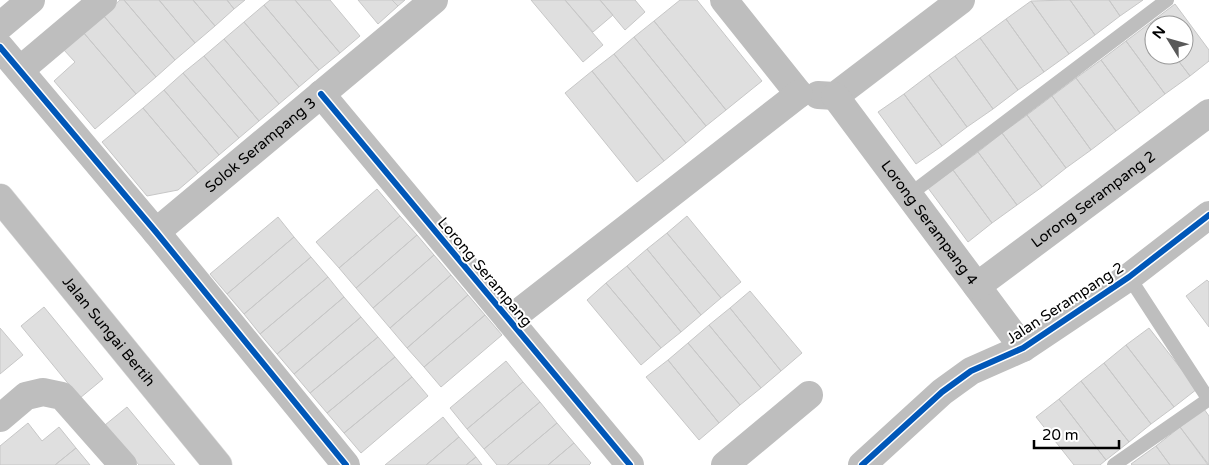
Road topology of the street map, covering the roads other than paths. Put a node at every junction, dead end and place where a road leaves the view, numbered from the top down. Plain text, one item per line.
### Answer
1 (31, 0) edge
2 (103, 0) edge
3 (434, 0) edge
4 (724, 0) edge
5 (961, 0) edge
6 (1167, 0) edge
7 (0, 26) edge
8 (0, 47) edge
9 (20, 70) junction
10 (321, 94) junction
11 (799, 94) junction
12 (835, 96) junction
13 (1209, 113) edge
14 (909, 195) junction
15 (0, 198) edge
16 (1209, 214) edge
17 (156, 232) junction
18 (1129, 277) junction
19 (977, 286) junction
20 (509, 320) junction
21 (1023, 348) junction
22 (808, 395) dead end
23 (1209, 399) edge
24 (0, 418) edge
25 (123, 465) edge
26 (218, 465) edge
27 (346, 465) edge
28 (630, 465) edge
29 (725, 465) edge
30 (862, 465) edge
31 (1114, 465) edge

1 - 7 street
2 - 9 street
3 - 10 street, Solok Serampang 3
4 - 11 street
5 - 12 street
6 - 14 lane
8 - 9 street
9 - 17 street
10 - 17 street, Solok Serampang 3
10 - 20 street, Lorong Serampang
11 - 12 street
11 - 20 street
12 - 14 street, Lorong Serampang 4
13 - 19 street, Lorong Serampang 2
14 - 19 street, Lorong Serampang 4
15 - 26 street, Jalan Sungai Bertih
16 - 18 street, Jalan Serampang 2
17 - 27 street
18 - 21 street, Jalan Serampang 2
18 - 23 lane
19 - 21 street, Lorong Serampang 4
20 - 28 street, Lorong Serampang
21 - 30 street, Jalan Serampang 2
22 - 29 street
23 - 31 lane
24 - 25 street

